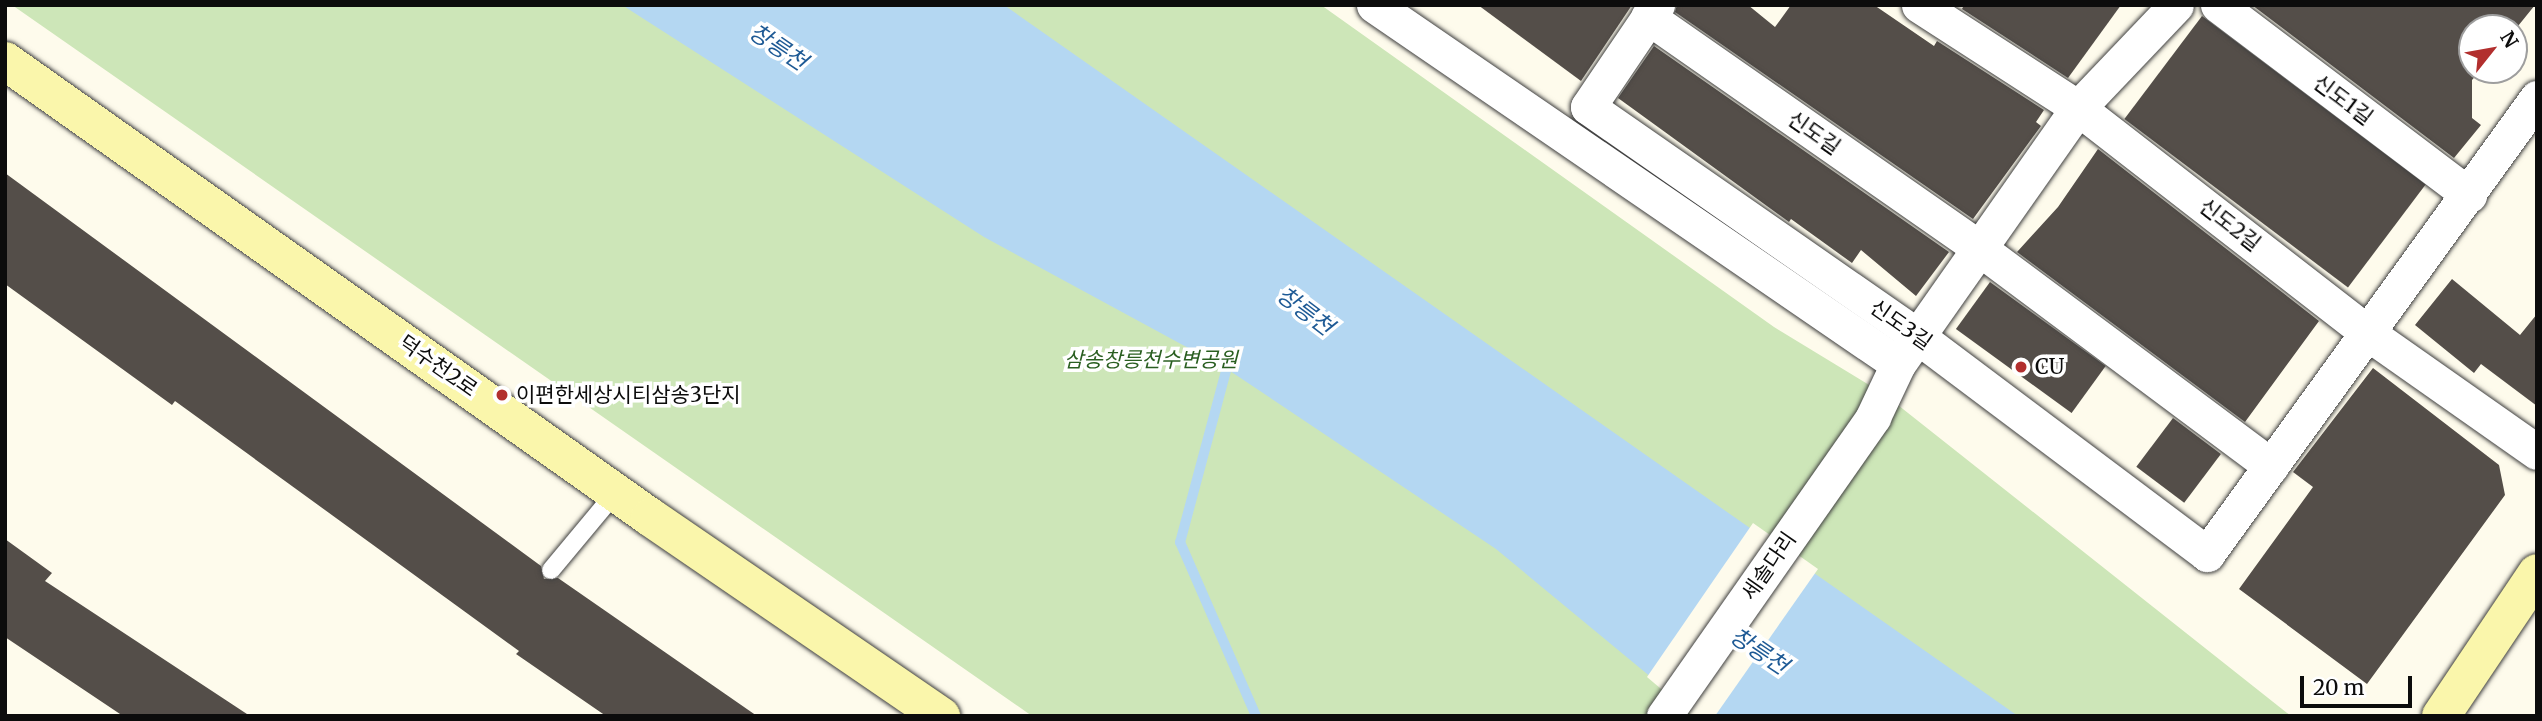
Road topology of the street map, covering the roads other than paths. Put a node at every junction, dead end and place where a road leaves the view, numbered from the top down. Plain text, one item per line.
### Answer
1 (1374, 5) edge
2 (1919, 5) edge
3 (2176, 5) edge
4 (2218, 5) edge
5 (1653, 11) edge
6 (5, 61) edge
7 (2537, 98) edge
8 (2078, 107) junction
9 (2469, 194) junction
10 (1980, 248) junction
11 (2369, 334) junction
12 (1908, 350) junction
13 (2537, 452) edge
14 (2271, 466) junction
15 (616, 492) junction
16 (551, 570) dead end
17 (2537, 573) edge
18 (941, 716) edge
19 (1664, 716) edge
20 (2441, 716) edge

1 - 12 street, 신도3길
2 - 8 street, 신도2길
3 - 8 street
4 - 9 street, 신도1길
5 - 10 street, 신도길
5 - 12 street, 신도3길
6 - 15 street, 덕수천2로
7 - 9 street
8 - 10 street
8 - 11 street, 신도2길
9 - 11 street
10 - 12 street
10 - 14 street, 신도길
11 - 13 street, 신도2길
11 - 14 street
12 - 14 street, 신도3길
12 - 19 street, 세솔다리
15 - 16 lane
15 - 18 street, 덕수천2로
17 - 20 street

